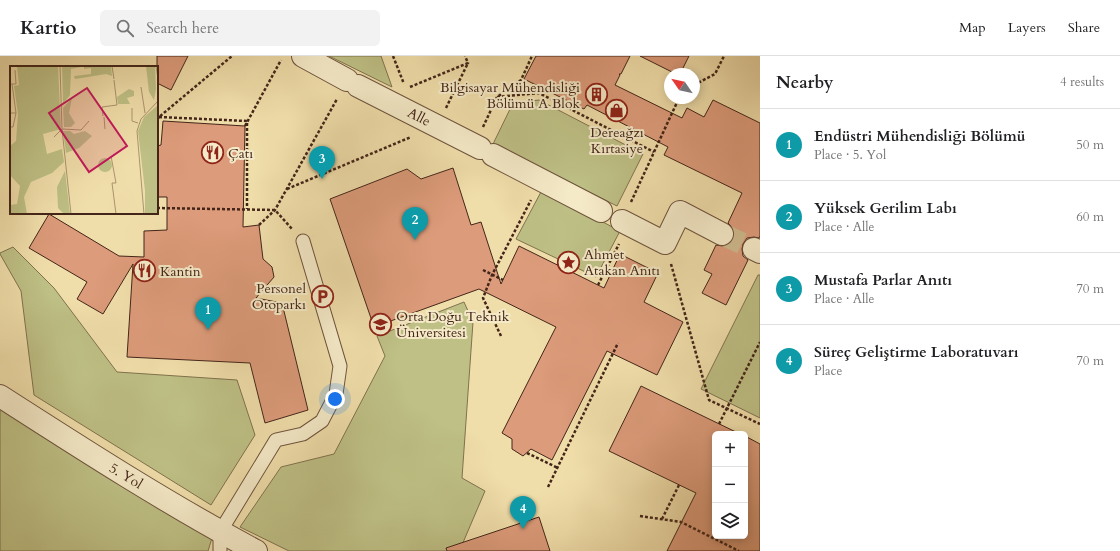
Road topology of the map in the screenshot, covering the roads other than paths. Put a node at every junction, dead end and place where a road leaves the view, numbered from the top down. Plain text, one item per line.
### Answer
1 (303, 56) edge
2 (602, 210) dead end
3 (625, 223) road end
4 (722, 234) tunnel mouth
5 (303, 241) road end
6 (0, 396) edge
7 (220, 541) edge
8 (256, 551) edge

1 - 2 street, Alle
3 - 4 street
5 - 7 lane
6 - 7 street, 5. Yol
7 - 8 street, 5. Yol

